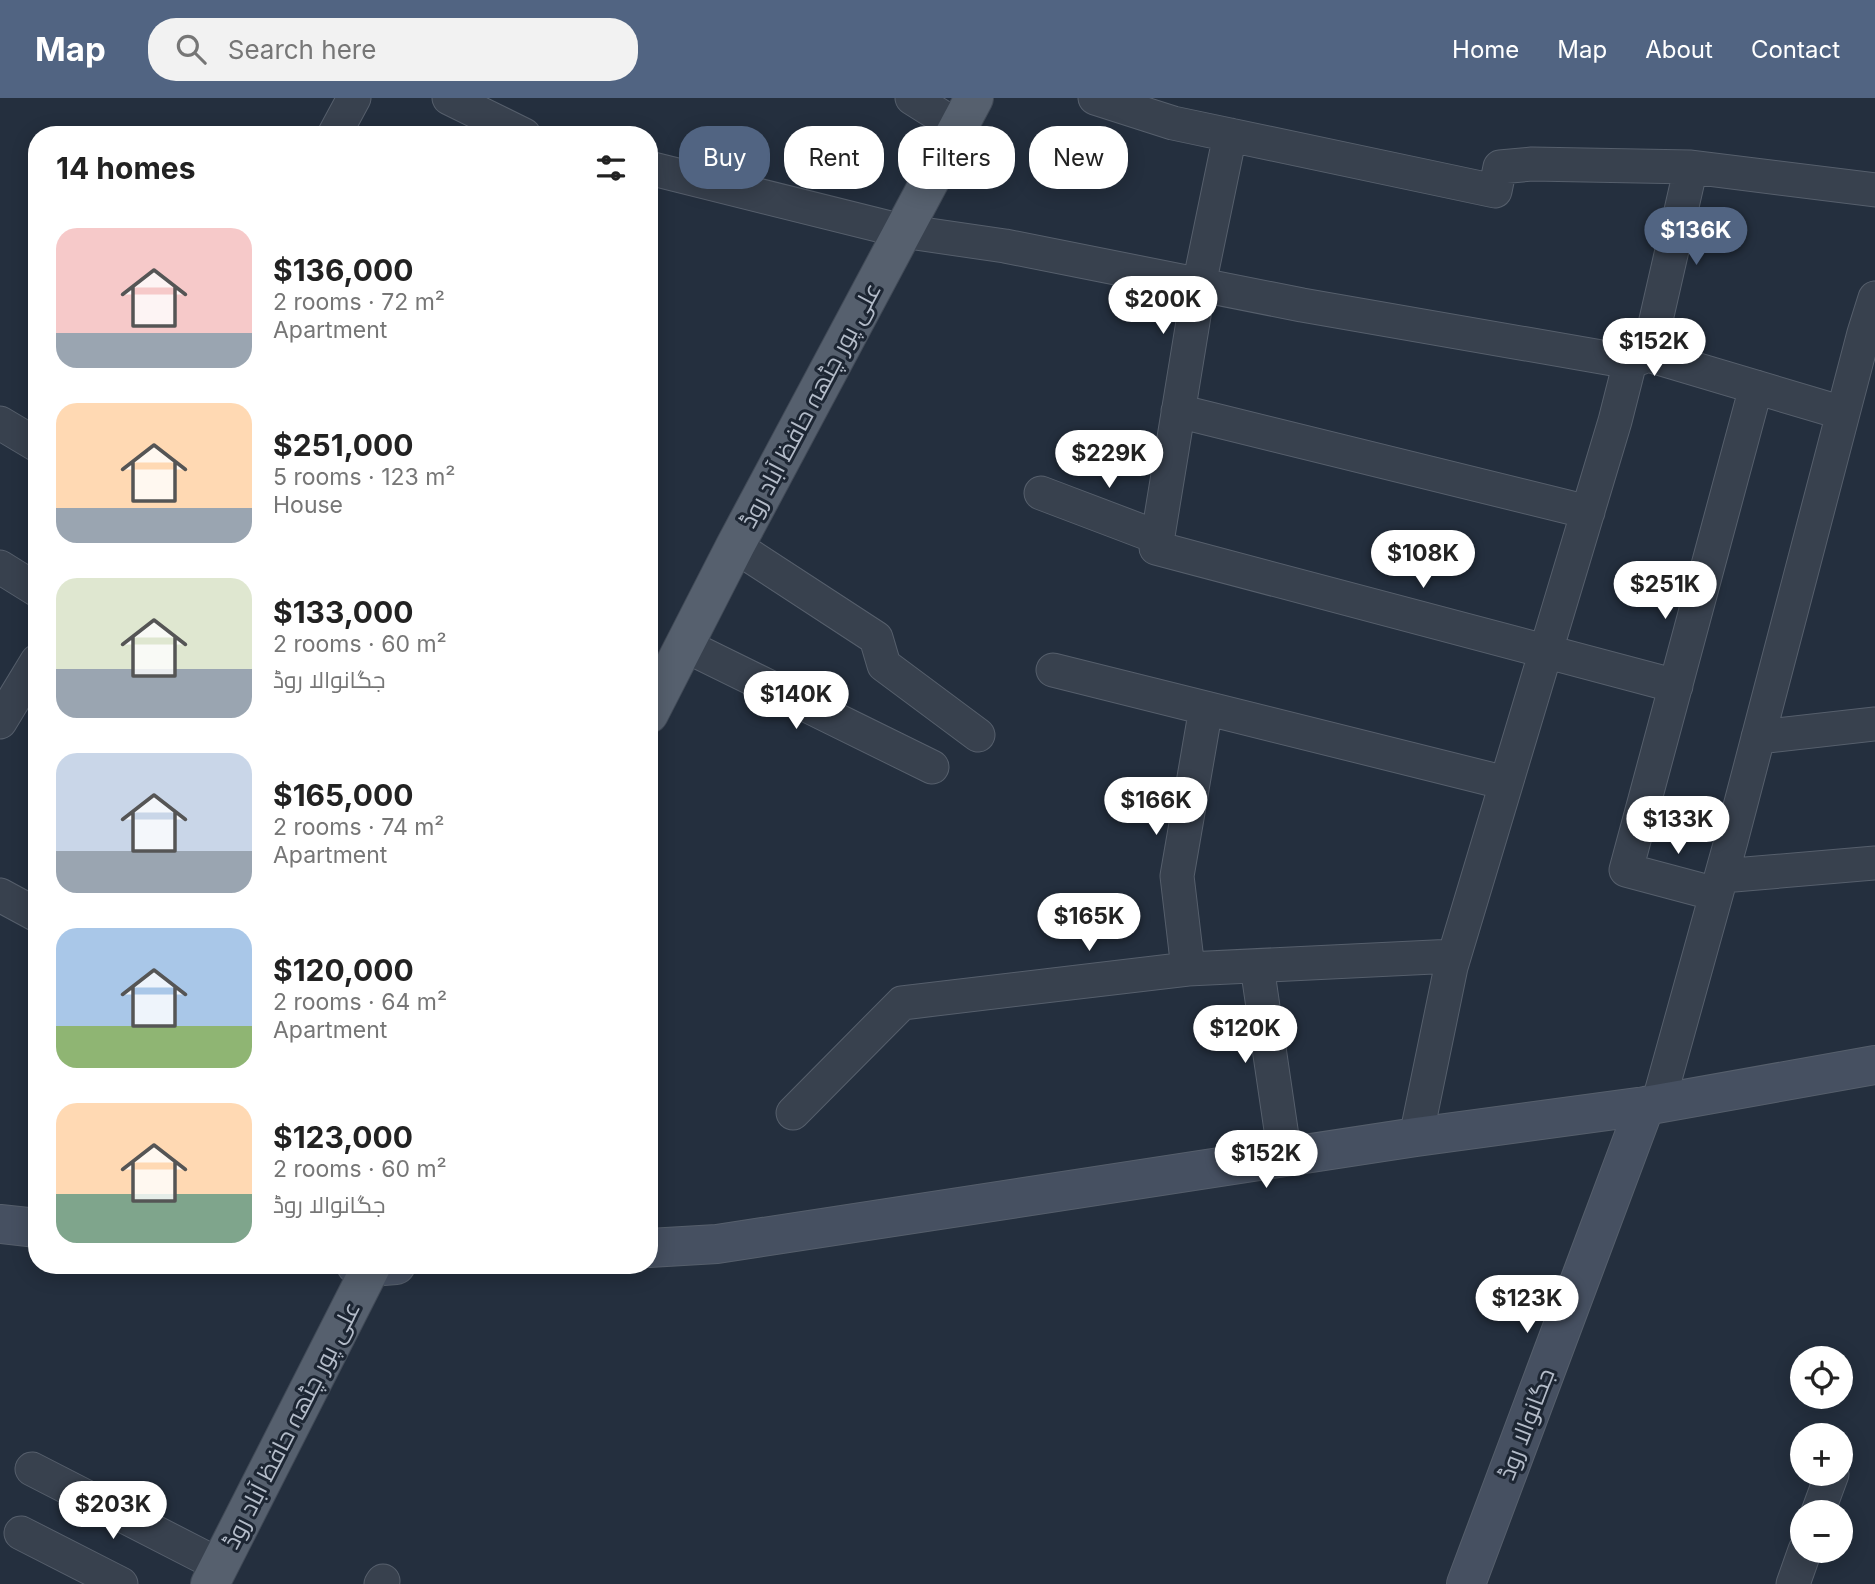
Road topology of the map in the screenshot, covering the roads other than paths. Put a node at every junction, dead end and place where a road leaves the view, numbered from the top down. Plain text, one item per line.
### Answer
1 (354, 98) edge
2 (449, 98) edge
3 (912, 98) edge
4 (1095, 98) edge
5 (966, 112) edge
6 (339, 126) edge
7 (506, 126) edge
8 (1230, 135) junction
9 (1690, 167) junction
10 (658, 171) edge
11 (1875, 190) edge
12 (902, 231) junction
13 (1199, 285) junction
14 (1875, 298) edge
15 (1870, 340) edge
16 (1639, 359) junction
17 (1756, 387) junction
18 (1178, 411) junction
19 (1843, 413) junction
20 (0, 423) edge
21 (28, 440) edge
22 (1041, 493) dead end
23 (1588, 512) junction
24 (1157, 537) junction
25 (735, 546) junction
26 (0, 567) edge
27 (28, 584) edge
28 (684, 645) junction
29 (1546, 651) junction
30 (1053, 670) dead end
31 (28, 676) edge
32 (1675, 686) junction
33 (658, 696) edge
34 (1206, 708) junction
35 (0, 722) edge
36 (1875, 724) edge
37 (978, 735) dead end
38 (1758, 737) junction
39 (932, 767) dead end
40 (1506, 783) junction
41 (1875, 863) edge
42 (1719, 885) junction
43 (0, 895) edge
44 (28, 910) edge
45 (1454, 956) junction
46 (1257, 965) junction
47 (1188, 969) junction
48 (1875, 1065) edge
49 (1651, 1105) junction
50 (793, 1113) dead end
51 (1416, 1137) junction
52 (1285, 1157) junction
53 (0, 1224) edge
54 (28, 1227) edge
55 (658, 1247) edge
56 (370, 1274) edge
57 (32, 1469) dead end
58 (22, 1532) dead end
59 (1800, 1563) edge
60 (214, 1574) edge
61 (121, 1584) edge
62 (1466, 1584) edge
63 (1793, 1584) edge

1 - 6 street
2 - 7 street
3 - 5 street
4 - 8 street
5 - 12 main road, علی پور چٹھہ حافظ آباد روڈ
8 - 9 street
8 - 13 street
9 - 11 street
9 - 16 street
10 - 12 street
12 - 13 street
12 - 25 main road, علی پور چٹھہ حافظ آباد روڈ
13 - 16 street
13 - 18 street
14 - 15 street
15 - 19 street
16 - 17 street
16 - 23 street
17 - 19 street
17 - 32 street
18 - 23 street
18 - 24 street
19 - 38 street
20 - 21 street
22 - 24 street
23 - 29 street
24 - 29 street
25 - 28 main road, علی پور چٹھہ حافظ آباد روڈ
25 - 37 street
26 - 27 street
28 - 33 main road, علی پور چٹھہ حافظ آباد روڈ
28 - 39 street
29 - 32 street
29 - 40 street
30 - 34 street
31 - 35 street
32 - 42 street
34 - 40 street
34 - 47 street
36 - 38 street
38 - 42 street
40 - 45 street
41 - 42 street
42 - 49 street
43 - 44 street
45 - 46 street
45 - 51 street
46 - 47 street
46 - 52 street
47 - 50 street
48 - 49 main road
49 - 51 main road
49 - 62 main road, جگانوالا روڈ
51 - 52 main road
52 - 55 main road
53 - 54 main road
56 - 60 main road, علی پور چٹھہ حافظ آباد روڈ
57 - 60 street
58 - 61 street
59 - 63 street

